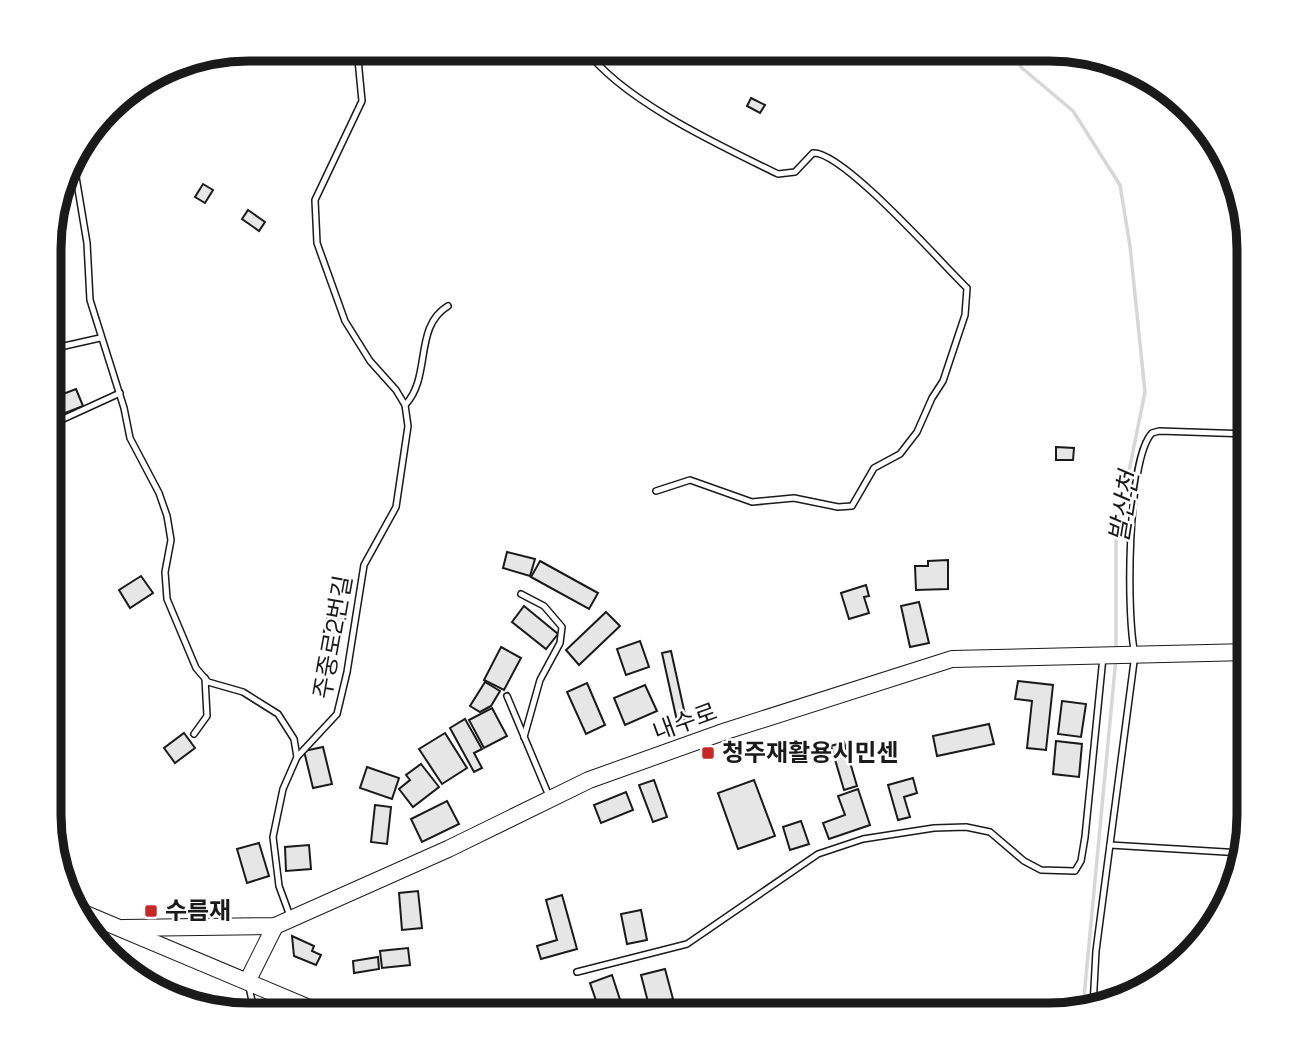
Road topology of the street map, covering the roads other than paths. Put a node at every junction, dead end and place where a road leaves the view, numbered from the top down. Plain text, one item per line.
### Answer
1 (358, 61) edge
2 (597, 61) edge
3 (76, 178) edge
4 (448, 306) dead end
5 (100, 338) junction
6 (61, 347) edge
7 (120, 393) junction
8 (405, 405) junction
9 (61, 420) edge
10 (1236, 434) edge
11 (656, 491) dead end
12 (522, 594) dead end
13 (1237, 652) edge
14 (1105, 654) junction
15 (1133, 654) junction
16 (205, 678) junction
17 (507, 696) dead end
18 (194, 734) dead end
19 (524, 737) junction
20 (297, 757) junction
21 (551, 799) junction
22 (1110, 845) junction
23 (1233, 852) edge
24 (91, 916) edge
25 (291, 919) junction
26 (275, 926) junction
27 (123, 928) junction
28 (577, 972) dead end
29 (248, 980) junction
30 (1094, 997) edge
31 (253, 1003) edge
32 (299, 1003) edge

1 - 8 lane
2 - 11 lane
3 - 5 lane
4 - 8 lane
5 - 6 lane
5 - 7 lane
7 - 9 lane
7 - 16 lane
8 - 20 lane, 주중로2번길
10 - 15 lane
12 - 19 lane
13 - 15 street, 내수로
14 - 15 street, 내수로
14 - 21 street, 내수로
14 - 28 lane
15 - 22 lane
16 - 18 lane
16 - 20 lane
17 - 19 lane
19 - 21 lane
20 - 25 lane, 주중로2번길
21 - 25 street, 내수로
22 - 23 lane
22 - 30 lane
24 - 27 street
25 - 26 street, 내수로
26 - 27 street
26 - 29 street
27 - 29 street
29 - 31 lane
29 - 32 street

